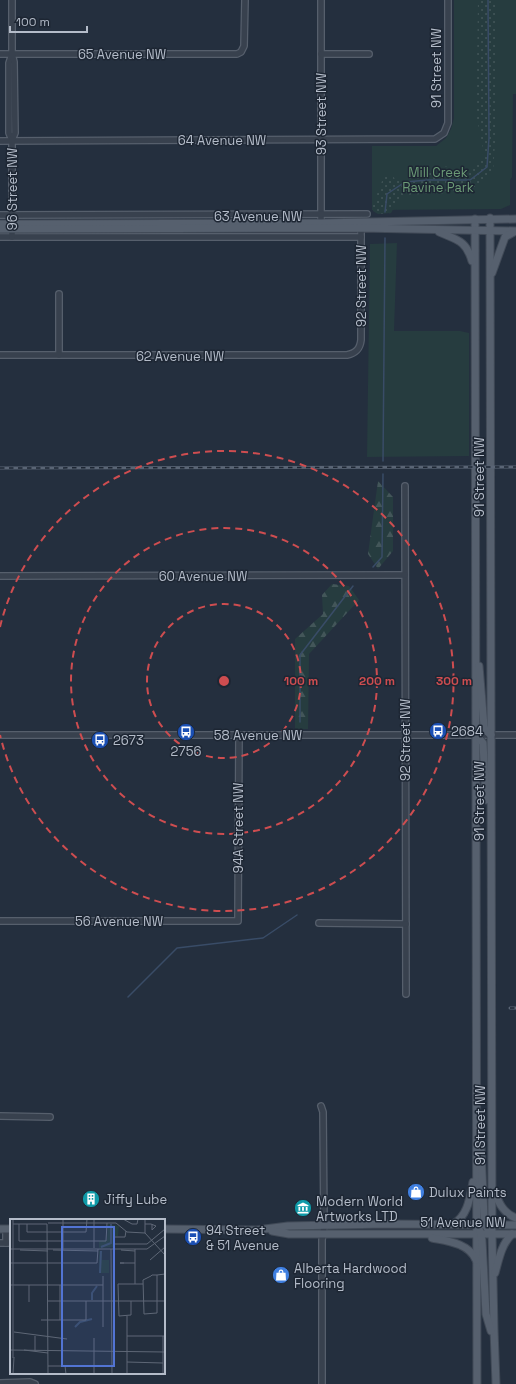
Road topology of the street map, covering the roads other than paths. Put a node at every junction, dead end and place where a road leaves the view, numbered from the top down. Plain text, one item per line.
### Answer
1 (12, 0) edge
2 (245, 0) edge
3 (321, 0) edge
4 (448, 0) edge
5 (0, 54) edge
6 (12, 54) junction
7 (321, 54) junction
8 (369, 54) dead end
9 (443, 134) joint
10 (0, 140) edge
11 (12, 140) junction
12 (321, 140) junction
13 (367, 214) dead end
14 (0, 215) edge
15 (12, 215) junction
16 (321, 215) junction
17 (490, 218) junction
18 (516, 218) edge
19 (475, 219) junction
20 (0, 224) edge
21 (321, 225) junction
22 (361, 225) junction
23 (12, 226) junction
24 (0, 229) edge
25 (435, 229) junction
26 (475, 231) junction
27 (490, 231) junction
28 (516, 231) edge
29 (0, 237) edge
30 (12, 237) junction
31 (361, 237) junction
32 (474, 269) junction
33 (490, 278) junction
34 (59, 294) dead end
35 (358, 349) joint
36 (0, 355) edge
37 (60, 355) junction
38 (405, 486) dead end
39 (405, 575) junction
40 (0, 576) edge
41 (476, 642) junction
42 (0, 735) edge
43 (239, 735) junction
44 (404, 735) junction
45 (476, 735) junction
46 (491, 735) junction
47 (516, 735) edge
48 (490, 821) junction
49 (0, 921) edge
50 (238, 921) joint
51 (318, 923) dead end
52 (406, 924) junction
53 (406, 994) dead end
54 (321, 1106) dead end
55 (0, 1116) edge
56 (50, 1117) dead end
57 (476, 1133) junction
58 (476, 1162) junction
59 (492, 1187) junction
60 (516, 1218) edge
61 (454, 1224) junction
62 (476, 1225) junction
63 (489, 1225) junction
64 (516, 1225) edge
65 (324, 1226) junction
66 (6, 1229) edge
67 (165, 1230) edge
68 (265, 1230) junction
69 (322, 1234) junction
70 (410, 1234) junction
71 (492, 1234) junction
72 (514, 1234) edge
73 (478, 1235) junction
74 (0, 1243) edge
75 (9, 1243) edge
76 (476, 1261) junction
77 (493, 1285) junction
78 (494, 1345) junction
79 (0, 1382) edge
80 (36, 1384) edge
81 (322, 1384) edge
82 (476, 1384) edge
83 (496, 1384) edge

1 - 6 street, 96 Street NW
2 - 6 street, 65 Avenue NW
3 - 7 street, 93 Street NW
4 - 9 street, 91 Street NW
5 - 6 street, 65 Avenue NW
6 - 11 street, 96 Street NW
7 - 8 street
7 - 12 street, 93 Street NW
9 - 12 street, 64 Avenue NW
10 - 11 street, 64 Avenue NW
11 - 12 street, 64 Avenue NW
11 - 15 street, 96 Street NW
12 - 16 street, 93 Street NW
13 - 16 street, 63 Avenue NW
14 - 15 street, 63 Avenue NW
15 - 16 street, 63 Avenue NW
15 - 23 street, 96 Street NW
16 - 21 street, 93 Street NW
17 - 18 main road, 63 Avenue NW
17 - 19 main road, 63 Avenue NW
17 - 27 main road, 91 Street NW
19 - 22 main road, 63 Avenue NW
19 - 26 main road, 91 Street NW
20 - 23 main road, 63 Avenue NW
21 - 22 main road, 63 Avenue NW
21 - 23 main road, 63 Avenue NW
22 - 25 main road, 63 Avenue NW
22 - 31 street, 92 Street NW
23 - 24 main road, 63 Avenue NW
23 - 30 street, 96 Street NW
25 - 26 main road, 63 Avenue NW
25 - 32 main road
26 - 27 main road, 63 Avenue NW
26 - 32 main road, 91 Street NW
27 - 28 main road, 63 Avenue NW
27 - 33 main road, 91 Street NW
28 - 33 main road
29 - 30 street, 63 Avenue NW
30 - 31 street, 63 Avenue NW
31 - 35 street, 92 Street NW
32 - 41 main road, 91 Street NW
33 - 46 main road, 91 Street NW
34 - 37 street
35 - 37 street, 62 Avenue NW
36 - 37 street, 62 Avenue NW
38 - 39 street, 92 Street NW
39 - 40 street, 60 Avenue NW
39 - 44 street, 92 Street NW
41 - 45 main road, 91 Street NW
41 - 46 main road
42 - 43 street, 58 Avenue NW
43 - 44 street, 58 Avenue NW
43 - 50 street, 94A Street NW
44 - 45 street, 58 Avenue NW
44 - 52 street, 92 Street NW
45 - 46 street, 58 Avenue NW
45 - 48 main road
45 - 57 main road, 91 Street NW
46 - 47 street, 58 Avenue NW
46 - 48 main road, 91 Street NW
48 - 59 main road, 91 Street NW
49 - 50 street, 56 Avenue NW
51 - 52 street
52 - 53 street, 92 Street NW
54 - 65 street
55 - 56 street
57 - 58 main road, 91 Street NW
57 - 63 main road
58 - 61 main road
58 - 62 main road, 91 Street NW
59 - 60 main road
59 - 63 main road, 91 Street NW
61 - 62 main road, 51 Avenue NW
61 - 65 main road, 51 Avenue NW
62 - 63 main road, 51 Avenue NW
62 - 73 main road
63 - 64 main road, 51 Avenue NW
63 - 71 main road
65 - 68 main road, 51 Avenue NW
65 - 69 street
66 - 75 street
67 - 68 main road, 51 Avenue NW
68 - 69 main road, 51 Avenue NW
69 - 70 main road, 51 Avenue NW
69 - 81 street
70 - 73 main road, 51 Avenue NW
70 - 76 main road
71 - 72 main road, 51 Avenue NW
71 - 73 main road, 51 Avenue NW
71 - 77 main road
72 - 77 main road
73 - 76 main road
73 - 78 main road
74 - 75 street
76 - 82 main road
77 - 78 main road
78 - 83 main road
79 - 80 street

